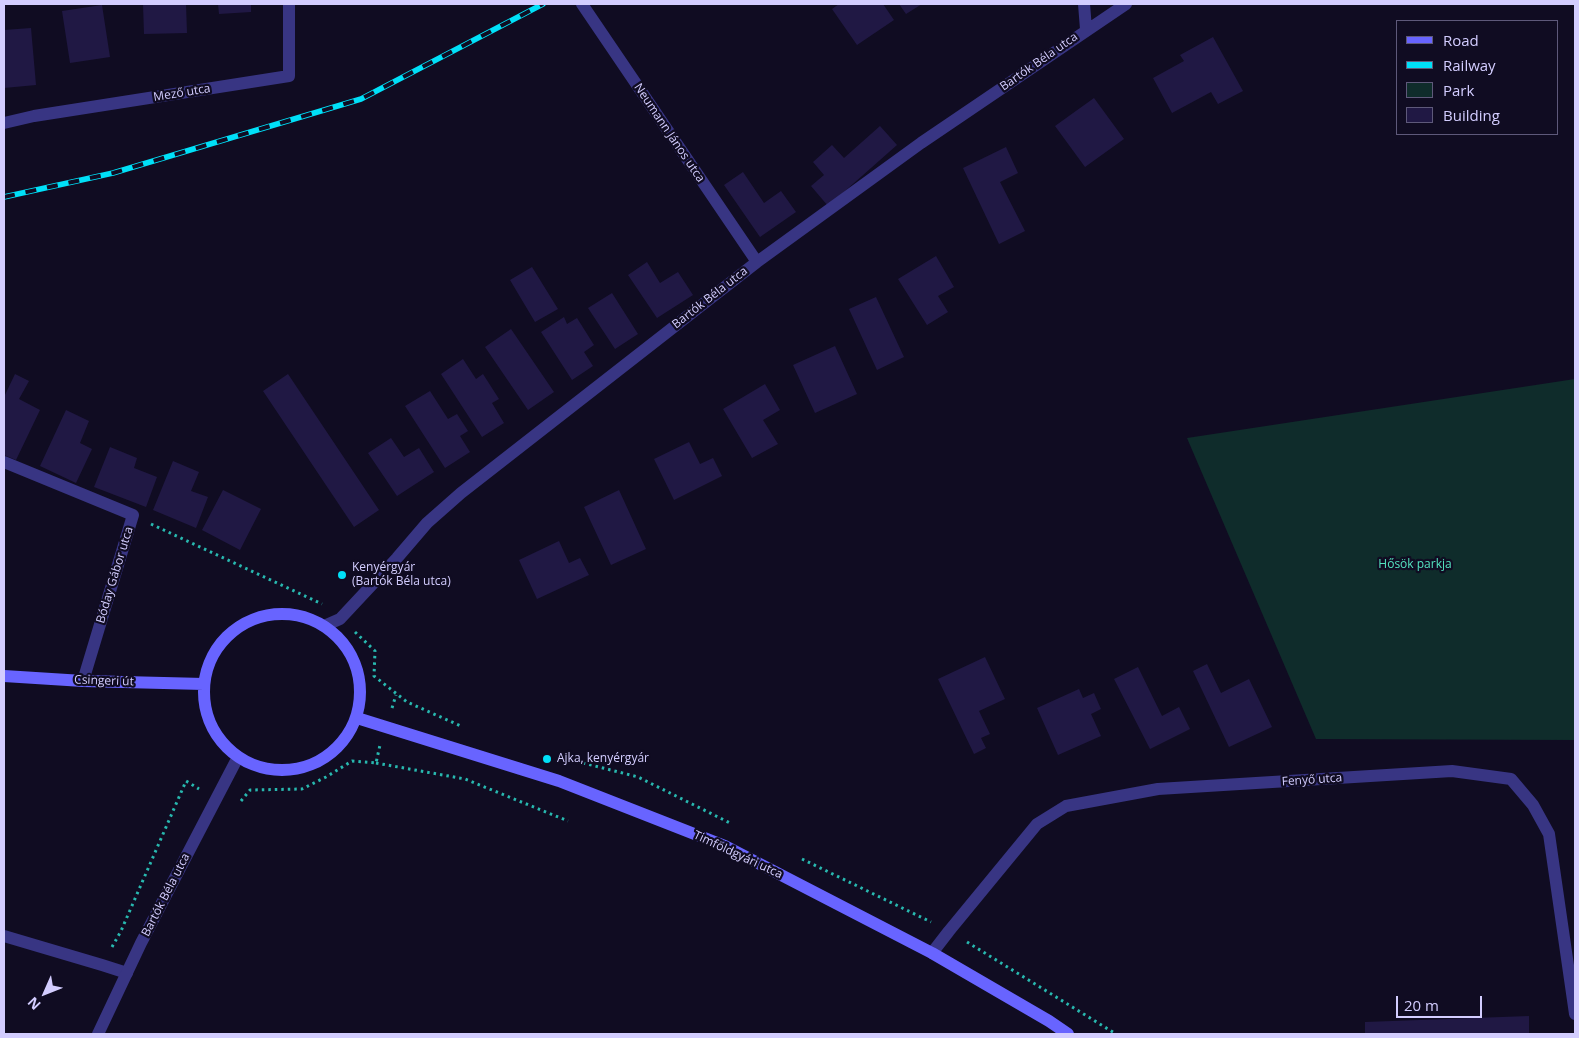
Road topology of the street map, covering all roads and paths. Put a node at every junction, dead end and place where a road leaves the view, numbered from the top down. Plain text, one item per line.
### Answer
1 (289, 4) edge
2 (582, 4) edge
3 (1084, 4) edge
4 (1126, 4) edge
5 (1086, 30) junction
6 (4, 123) edge
7 (756, 262) junction
8 (4, 462) edge
9 (133, 515) junction
10 (327, 606) dead end
11 (324, 626) junction
12 (4, 676) edge
13 (83, 681) junction
14 (204, 684) junction
15 (396, 695) dead end
16 (357, 718) junction
17 (385, 727) junction
18 (238, 757) junction
19 (376, 763) junction
20 (216, 799) junction
21 (568, 821) dead end
22 (4, 936) edge
23 (932, 953) junction
24 (102, 965) junction
25 (127, 973) junction
26 (1575, 1014) edge
27 (98, 1034) edge
28 (1068, 1034) edge

1 - 6 street, Mező utca
2 - 7 street, Neumann János utca
3 - 5 street
4 - 5 street, Bartók Béla utca
5 - 7 street, Bartók Béla utca
7 - 11 street, Bartók Béla utca
8 - 9 street, Bóday Gábor utca
9 - 10 path
9 - 13 street, Bóday Gábor utca
11 - 14 main road
11 - 16 main road
12 - 13 main road, Csingeri út
13 - 14 main road, Csingeri út
14 - 18 main road
15 - 17 path
16 - 17 main road, Timföldgyári utca
16 - 18 main road
17 - 19 path
17 - 23 main road, Timföldgyári utca
18 - 20 street, Bartók Béla utca
19 - 20 path
19 - 21 path
20 - 24 path
20 - 25 street, Bartók Béla utca
22 - 24 street
23 - 26 street, Fenyő utca
23 - 28 main road, Timföldgyári utca
24 - 25 street
25 - 27 street, Bartók Béla utca

